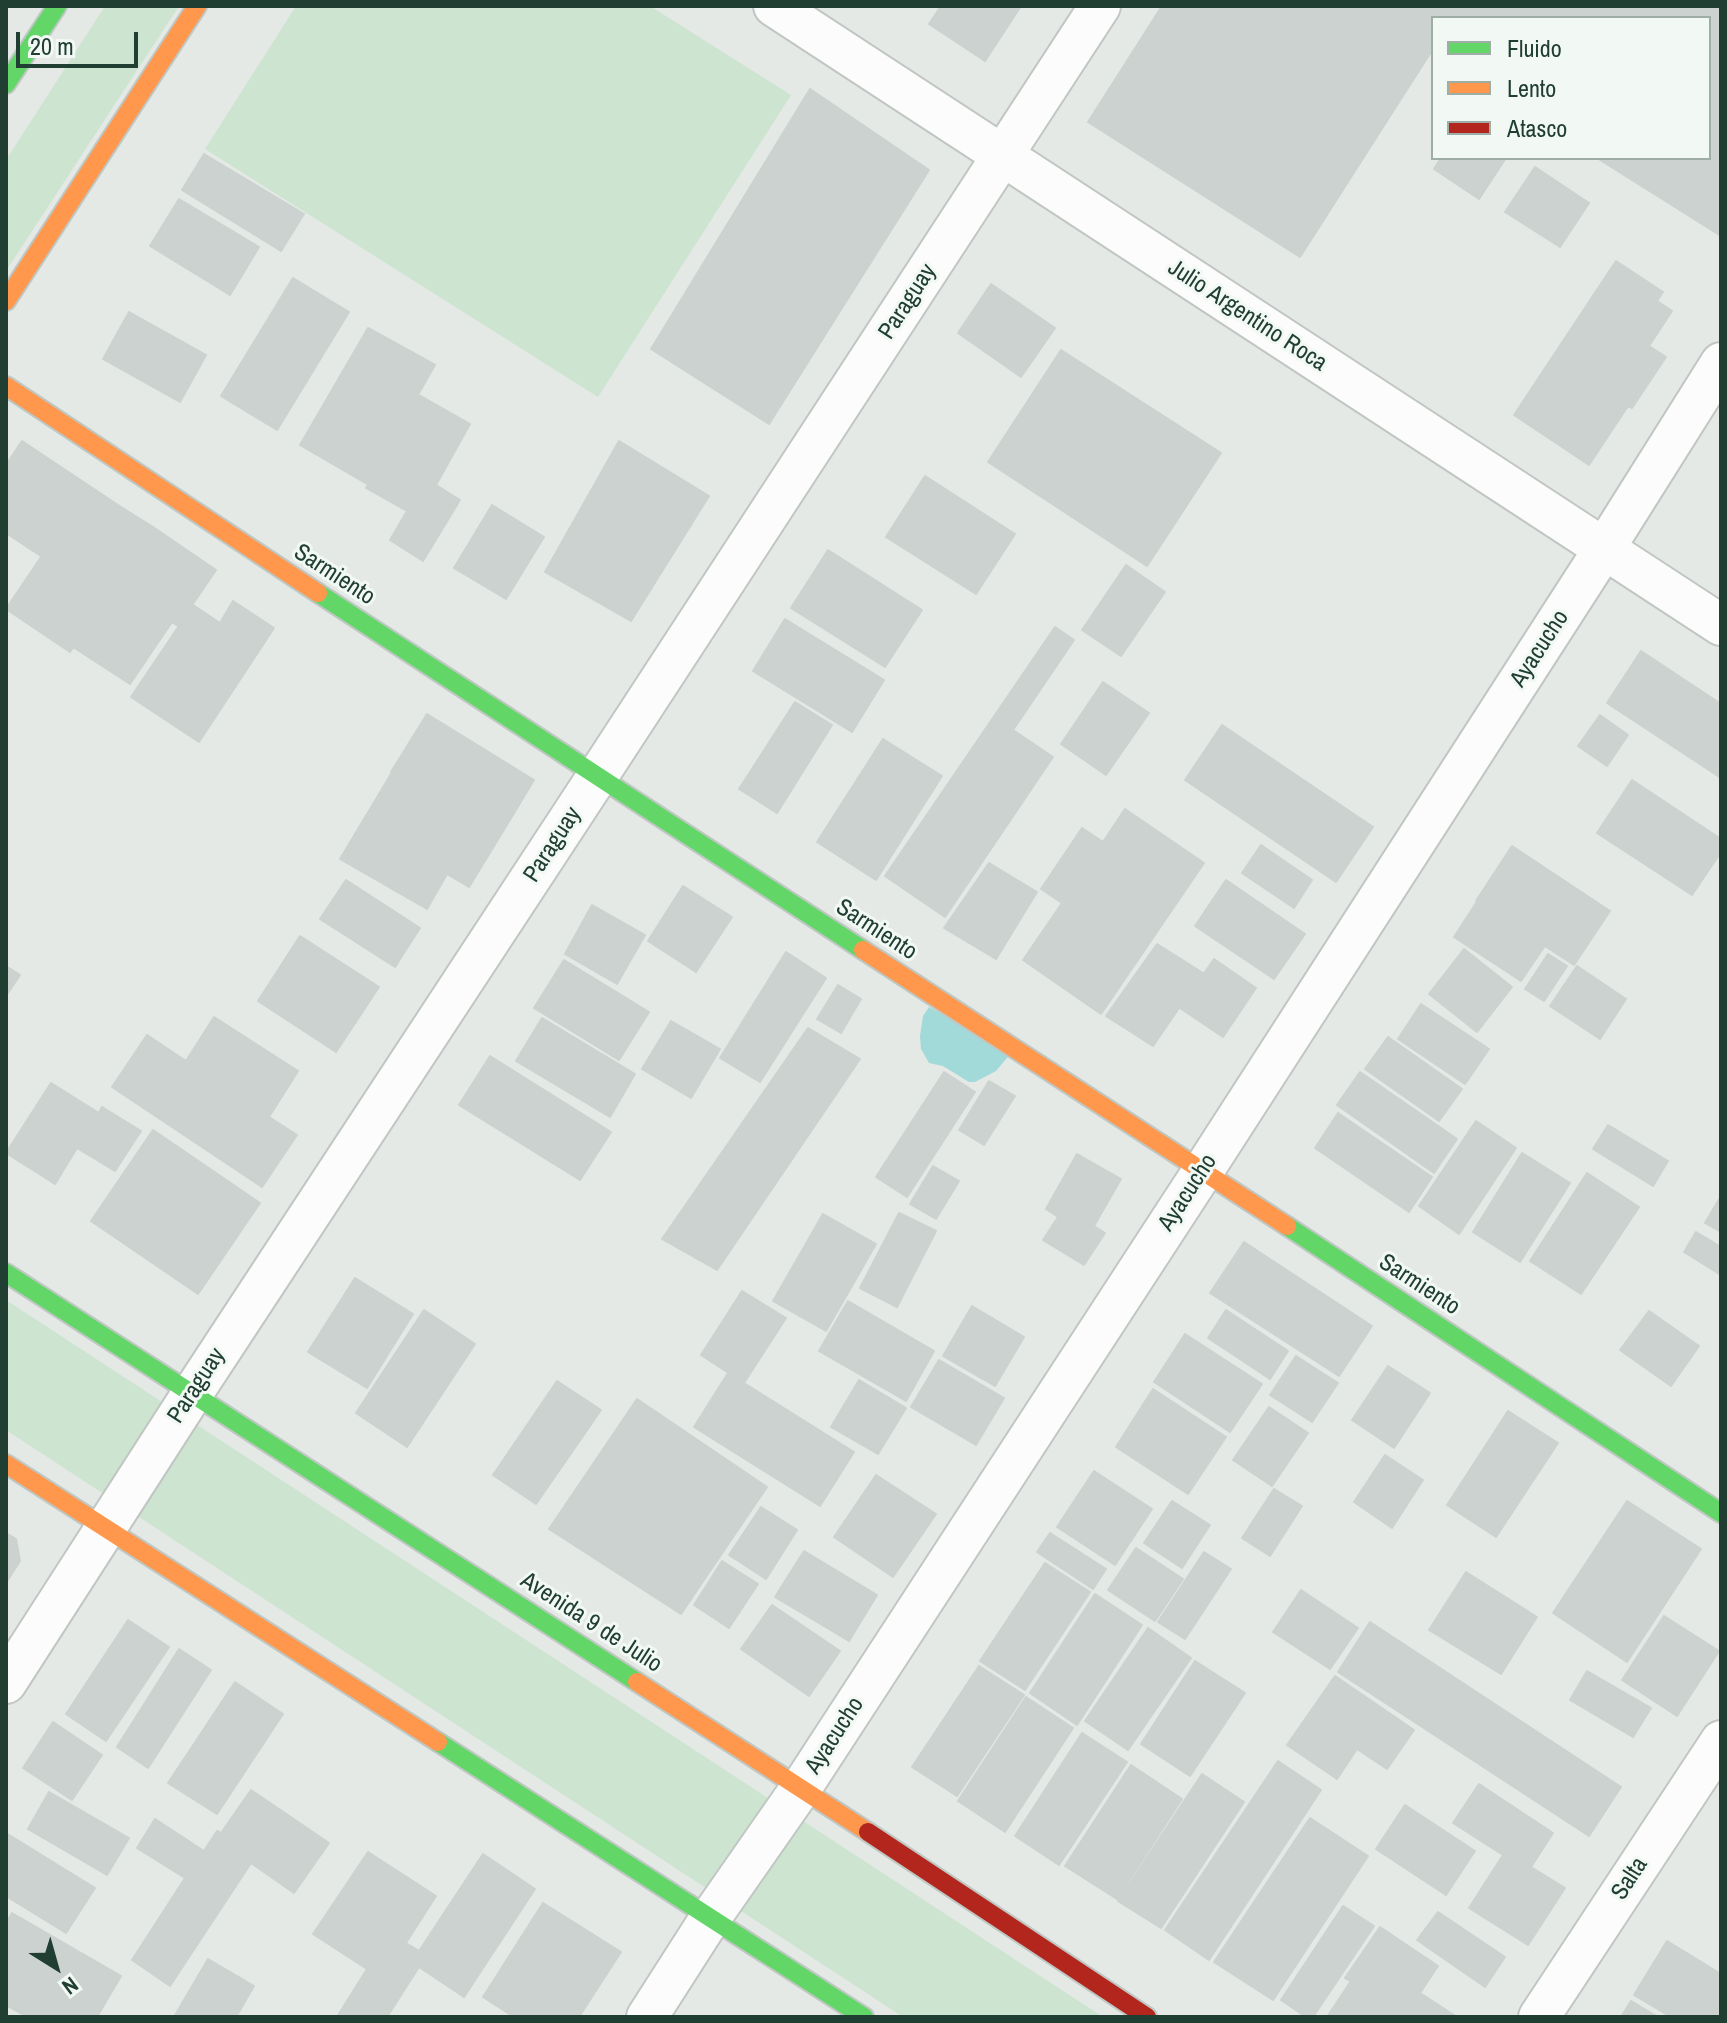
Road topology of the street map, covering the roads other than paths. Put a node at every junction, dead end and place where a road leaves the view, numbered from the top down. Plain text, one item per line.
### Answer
1 (57, 6) edge
2 (197, 6) edge
3 (774, 6) edge
4 (1100, 6) edge
5 (6, 84) edge
6 (1003, 156) junction
7 (6, 301) edge
8 (1721, 363) edge
9 (6, 386) edge
10 (1604, 549) junction
11 (1721, 625) edge
12 (597, 777) junction
13 (1203, 1171) junction
14 (6, 1273) edge
15 (192, 1394) junction
16 (6, 1464) edge
17 (1721, 1513) edge
18 (106, 1528) junction
19 (6, 1683) edge
20 (1721, 1741) edge
21 (801, 1788) junction
22 (711, 1917) junction
23 (647, 2017) edge
24 (864, 2017) edge
25 (1147, 2017) edge
26 (1539, 2017) edge

1 - 5 main road
2 - 7 main road
3 - 6 street, Julio Argentino Roca
4 - 6 street, Paraguay
6 - 10 street, Julio Argentino Roca
6 - 12 street, Paraguay
8 - 10 street, Ayacucho
9 - 12 main road, Sarmiento
10 - 11 street, Julio Argentino Roca
10 - 13 street, Ayacucho
12 - 13 main road, Sarmiento
12 - 15 street, Paraguay
13 - 17 main road, Sarmiento
13 - 21 street, Ayacucho
14 - 15 main road, Avenida 9 de Julio
15 - 18 street, Paraguay
15 - 21 main road, Avenida 9 de Julio
16 - 18 main road
18 - 19 street, Paraguay
18 - 22 main road
20 - 26 street, Salta
21 - 22 street, Ayacucho
21 - 25 main road, Avenida 9 de Julio
22 - 23 street, Ayacucho
22 - 24 main road

